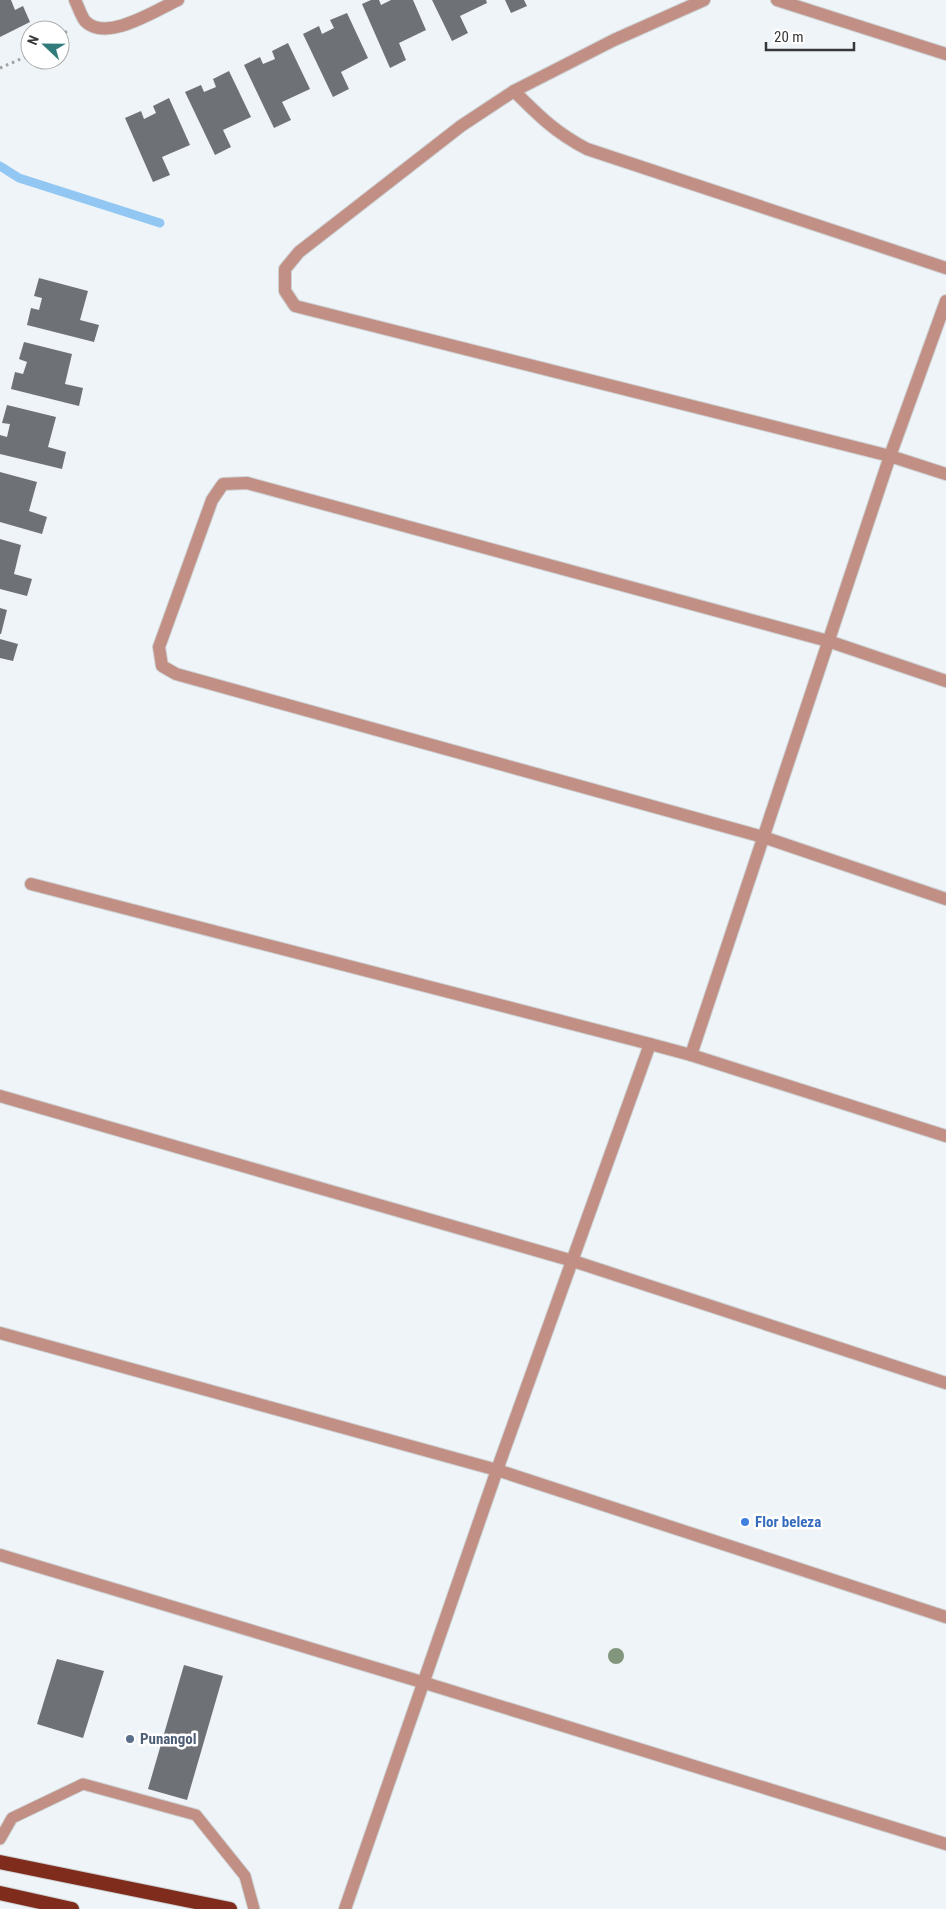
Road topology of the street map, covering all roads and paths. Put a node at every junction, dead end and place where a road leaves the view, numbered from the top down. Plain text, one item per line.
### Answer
1 (75, 0) edge
2 (178, 0) edge
3 (704, 0) edge
4 (777, 0) edge
5 (946, 54) edge
6 (20, 59) edge
7 (0, 68) edge
8 (514, 91) junction
9 (946, 268) edge
10 (946, 301) edge
11 (890, 456) junction
12 (946, 474) edge
13 (828, 641) junction
14 (946, 681) edge
15 (763, 836) junction
16 (31, 884) dead end
17 (946, 899) edge
18 (650, 1044) junction
19 (691, 1055) junction
20 (0, 1096) edge
21 (946, 1136) edge
22 (573, 1261) junction
23 (0, 1333) edge
24 (946, 1383) edge
25 (497, 1470) junction
26 (0, 1555) edge
27 (946, 1617) edge
28 (425, 1683) junction
29 (0, 1838) edge
30 (946, 1844) edge
31 (0, 1862) edge
32 (0, 1894) edge
33 (72, 1909) edge
34 (230, 1909) edge
35 (254, 1909) edge
36 (345, 1909) edge

1 - 2 street
3 - 8 street
4 - 5 street
6 - 7 path
8 - 9 street
8 - 11 street
10 - 11 street
11 - 12 street
11 - 13 street
13 - 14 street
13 - 15 street
13 - 15 street
15 - 17 street
15 - 19 street
16 - 18 street
18 - 19 street
18 - 22 street
19 - 21 street
20 - 22 street
22 - 24 street
22 - 25 street
23 - 25 street
25 - 27 street
25 - 28 street
26 - 28 street
28 - 30 street
28 - 36 street
29 - 35 lane
31 - 34 highway
32 - 33 highway

